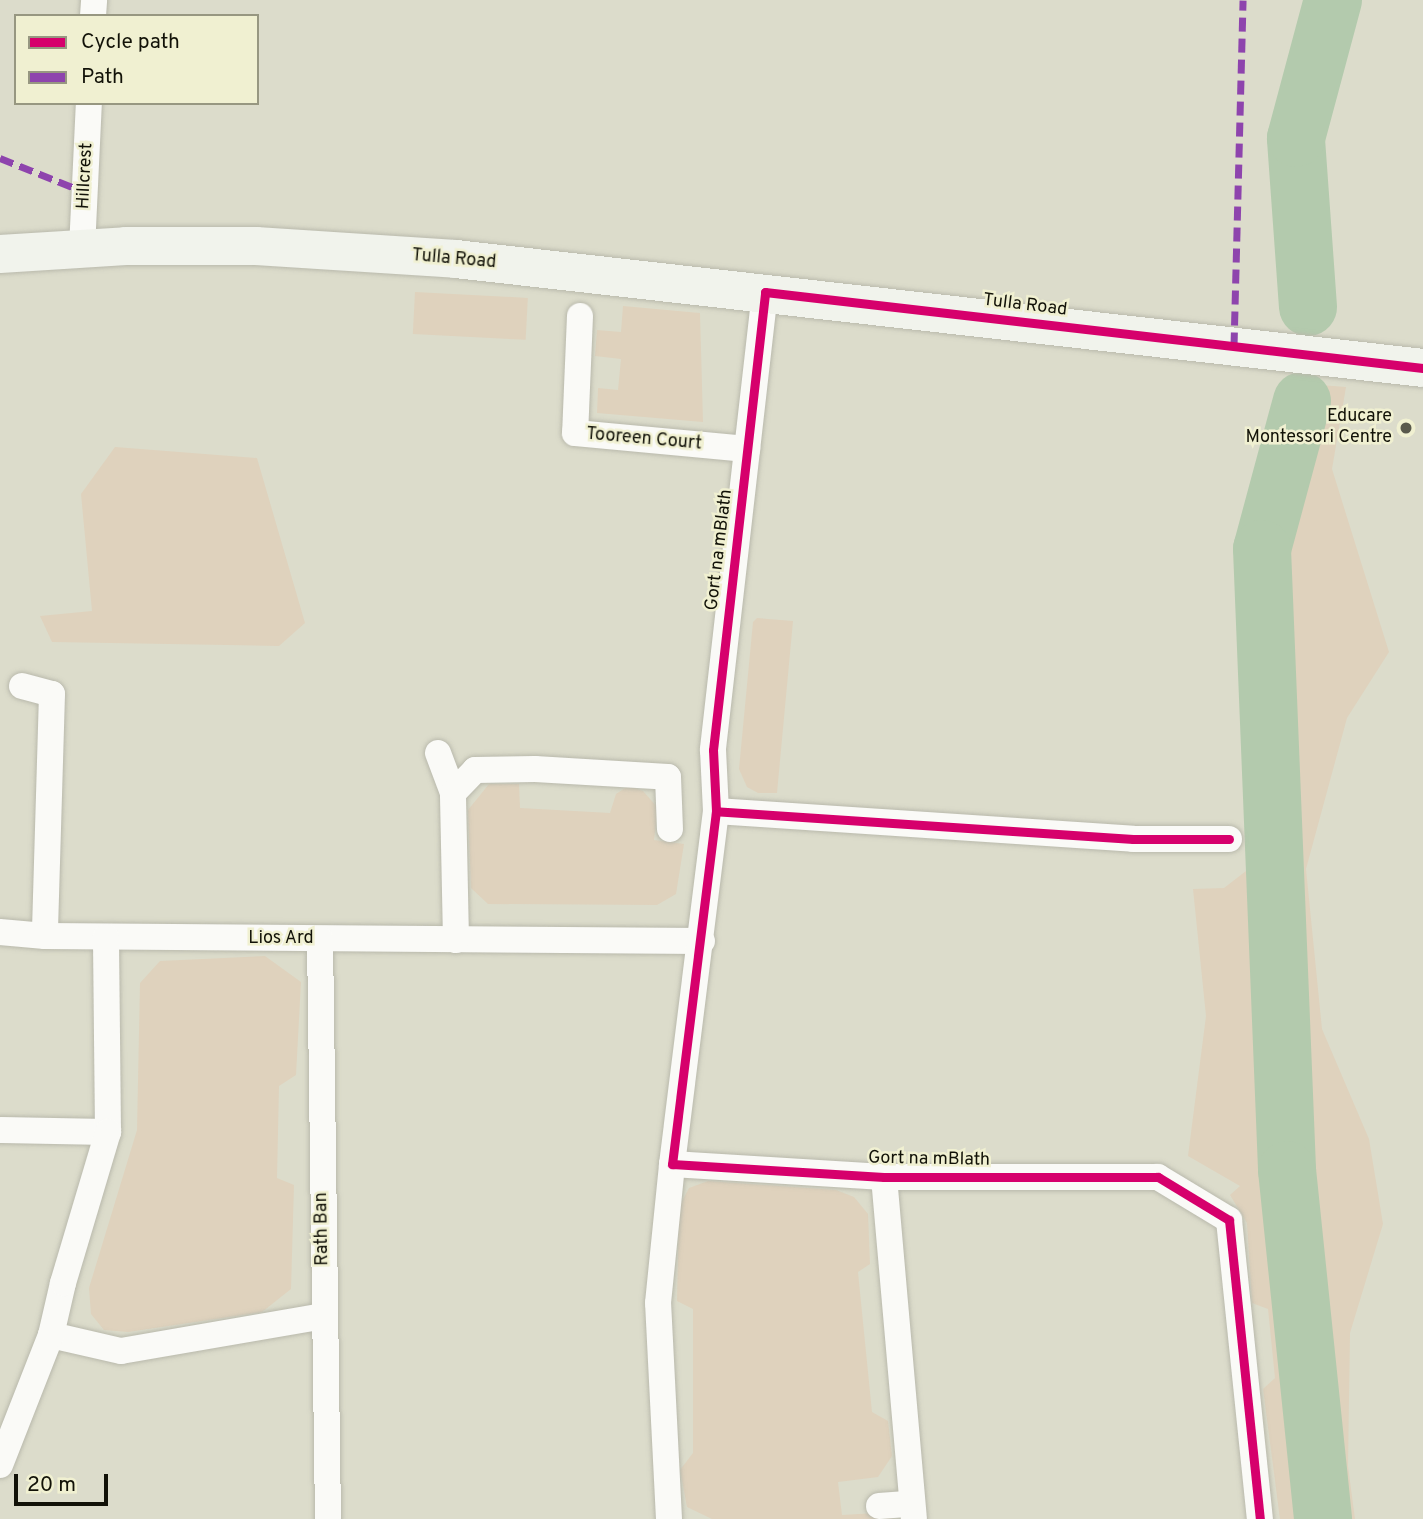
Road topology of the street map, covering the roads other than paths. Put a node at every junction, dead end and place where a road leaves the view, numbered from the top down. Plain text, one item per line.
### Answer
1 (89, 105) edge
2 (82, 249) junction
3 (0, 254) edge
4 (765, 292) junction
5 (580, 316) dead end
6 (1423, 368) edge
7 (747, 449) junction
8 (22, 686) dead end
9 (438, 753) dead end
10 (453, 793) junction
11 (716, 811) junction
12 (670, 829) dead end
13 (1229, 839) dead end
14 (0, 932) edge
15 (45, 936) junction
16 (106, 937) junction
17 (320, 939) junction
18 (456, 940) junction
19 (702, 941) junction
20 (0, 1130) edge
21 (108, 1132) junction
22 (672, 1164) junction
23 (884, 1177) junction
24 (323, 1316) junction
25 (51, 1335) junction
26 (0, 1465) edge
27 (879, 1506) dead end
28 (912, 1512) edge
29 (328, 1519) edge
30 (669, 1519) edge
31 (1260, 1519) edge

1 - 2 street, Hillcrest
2 - 3 main road, Tulla Road
2 - 4 main road, Tulla Road
4 - 6 main road, Tulla Road
4 - 7 street, Gort na mBlath
5 - 7 street, Tooreen Court
7 - 11 street, Gort na mBlath
8 - 15 street
9 - 10 street
10 - 12 street
10 - 18 street
11 - 13 street
11 - 19 street, Gort na mBlath
14 - 15 street, Lios Ard
15 - 16 street, Lios Ard
16 - 17 street, Lios Ard
16 - 21 street
17 - 18 street, Lios Ard
17 - 24 street, Rath Ban
18 - 19 street
19 - 22 street, Gort na mBlath
20 - 21 street
21 - 25 street
22 - 23 street, Gort na mBlath
22 - 30 street, Gort na mBlath
23 - 28 street, Gort na mBlath
23 - 31 street, Gort na mBlath
24 - 25 street
24 - 29 street, Rath Ban
25 - 26 street
27 - 28 street, Gort na mBlath

